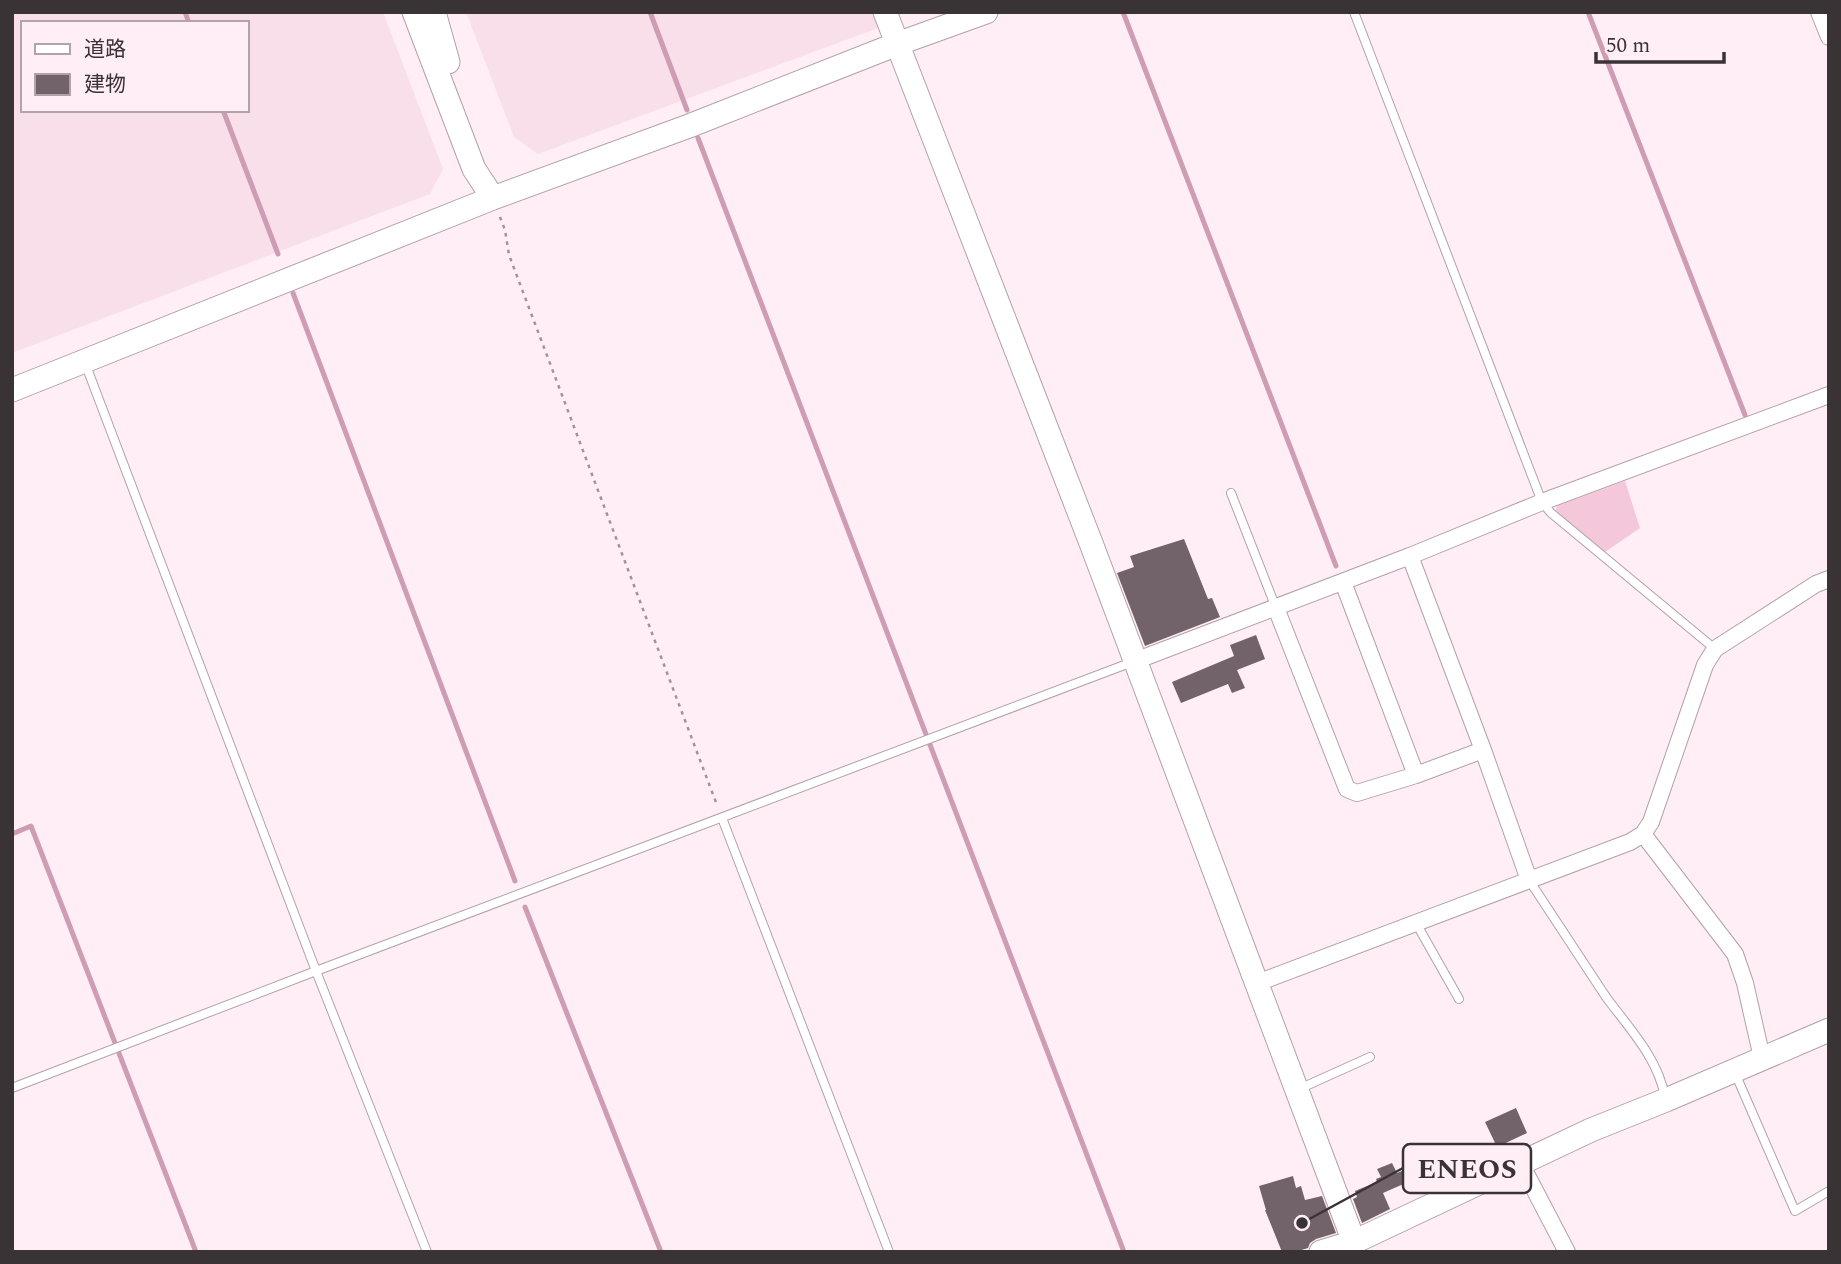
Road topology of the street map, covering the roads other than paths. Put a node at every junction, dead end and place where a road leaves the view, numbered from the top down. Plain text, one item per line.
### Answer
1 (414, 12) edge
2 (433, 12) edge
3 (886, 12) edge
4 (986, 12) edge
5 (1354, 12) edge
6 (1819, 12) edge
7 (1829, 37) edge
8 (897, 44) junction
9 (493, 198) junction
10 (83, 360) junction
11 (12, 390) edge
12 (1829, 395) edge
13 (1231, 493) dead end
14 (1542, 502) junction
15 (1409, 556) junction
16 (1829, 579) edge
17 (1343, 582) junction
18 (1276, 608) junction
19 (1714, 649) junction
20 (1135, 661) junction
21 (1483, 750) junction
22 (1416, 775) junction
23 (722, 818) junction
24 (1643, 834) junction
25 (1529, 880) junction
26 (1416, 923) junction
27 (316, 971) junction
28 (1257, 984) junction
29 (1459, 999) dead end
30 (1829, 1030) edge
31 (1370, 1057) dead end
32 (1762, 1058) junction
33 (1734, 1071) junction
34 (12, 1088) edge
35 (1297, 1090) junction
36 (1666, 1100) junction
37 (1520, 1163) junction
38 (1829, 1191) edge
39 (1356, 1247) edge
40 (427, 1252) edge
41 (889, 1252) edge
42 (1321, 1252) edge
43 (1567, 1252) edge

1 - 9 street
2 - 9 street
3 - 8 street
4 - 8 street
5 - 14 lane
6 - 7 street
8 - 9 street
8 - 20 street
9 - 10 street
10 - 11 street
10 - 27 lane
12 - 14 street
13 - 18 lane
14 - 15 street
14 - 19 lane
15 - 17 street
15 - 21 street
16 - 19 street
17 - 18 street
17 - 22 street
18 - 20 street
18 - 22 street
19 - 24 street
20 - 23 lane
20 - 28 street
21 - 22 street
21 - 25 street
23 - 27 lane
23 - 41 lane
24 - 25 street
24 - 32 street
25 - 26 street
25 - 36 lane
26 - 28 street
26 - 29 lane
27 - 34 lane
27 - 40 lane
28 - 35 street
30 - 32 street
31 - 35 lane
32 - 33 street
33 - 36 street
33 - 38 lane
35 - 39 street
36 - 37 street
37 - 39 street
37 - 43 street
39 - 42 street

